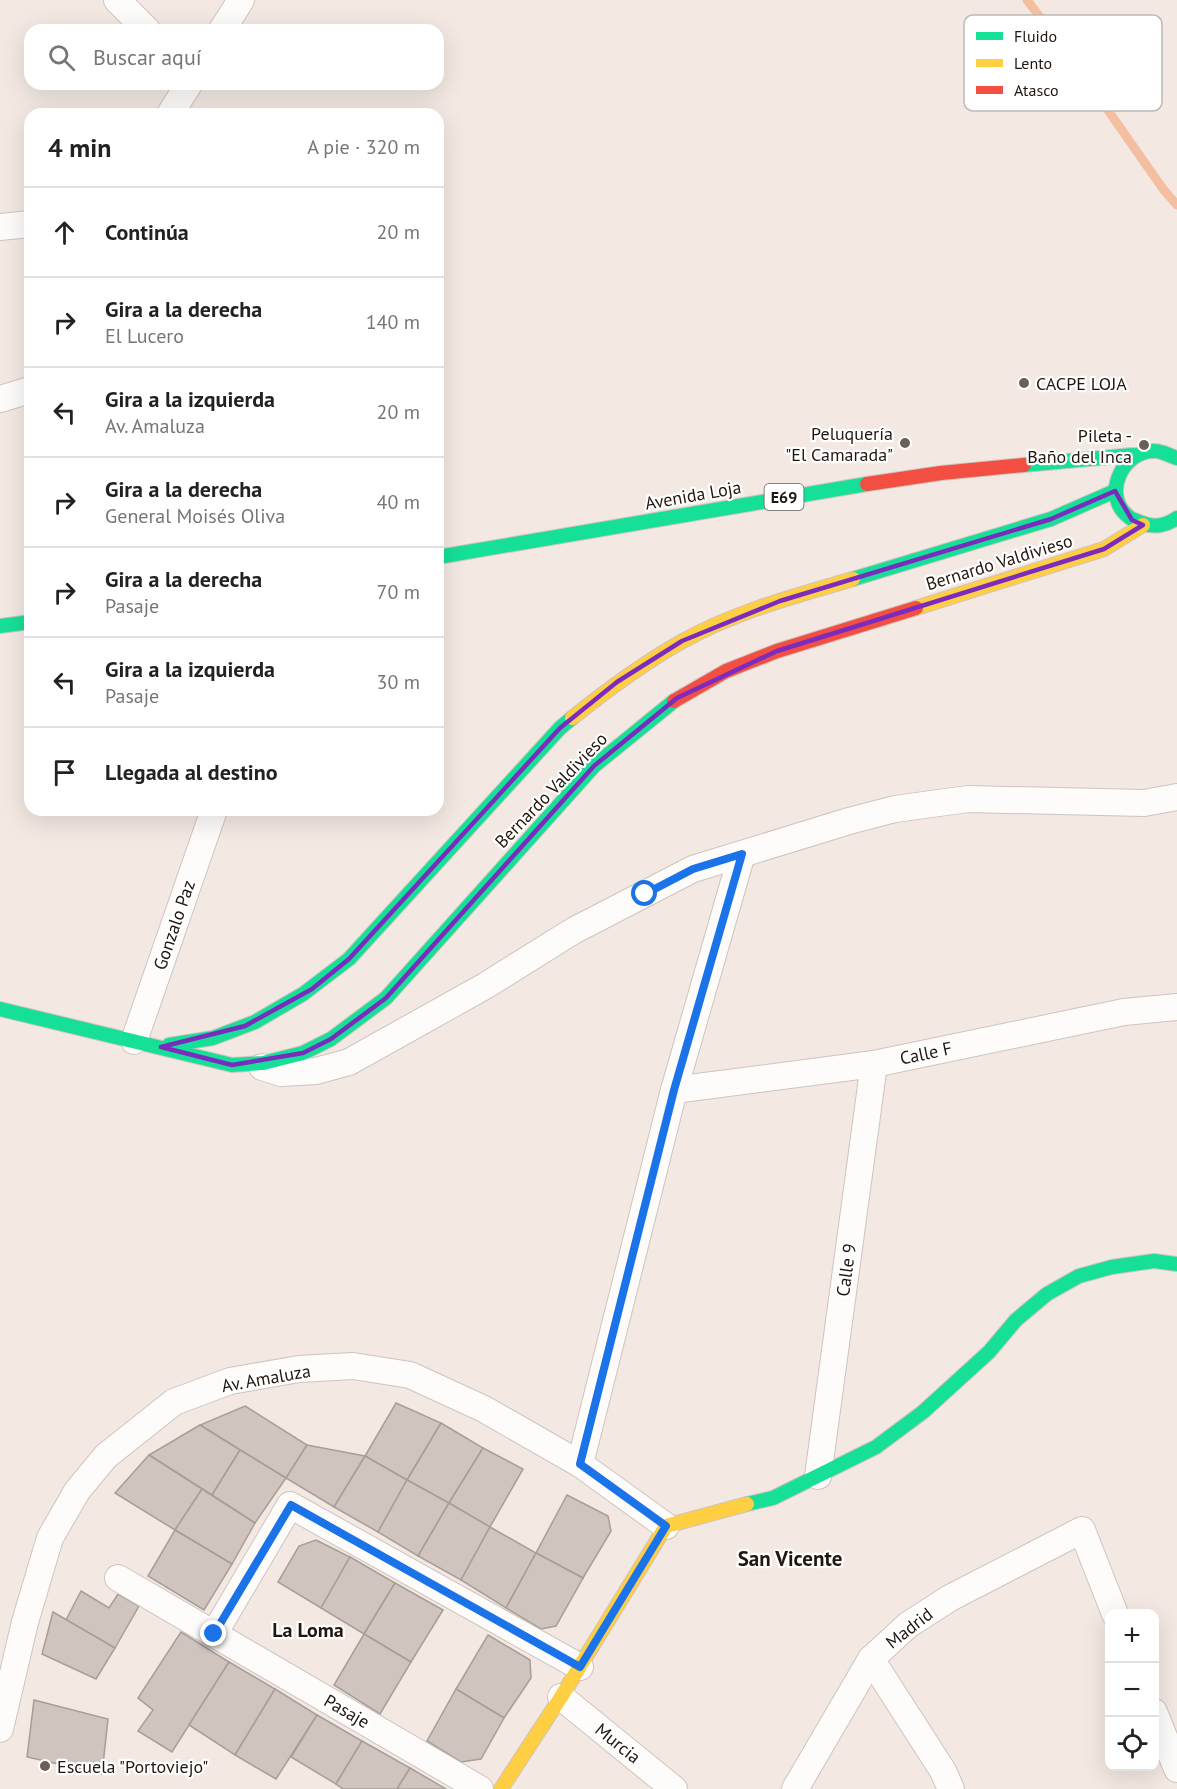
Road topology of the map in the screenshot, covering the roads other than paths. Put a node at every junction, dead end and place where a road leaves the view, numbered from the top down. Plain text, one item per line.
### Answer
1 (117, 0) edge
2 (241, 0) edge
3 (141, 24) edge
4 (226, 24) edge
5 (185, 90) edge
6 (174, 108) edge
7 (24, 225) edge
8 (0, 227) edge
9 (24, 392) edge
10 (0, 399) edge
11 (1174, 453) edge
12 (1133, 455) junction
13 (1115, 491) junction
14 (1177, 518) edge
15 (1143, 525) junction
16 (444, 556) edge
17 (24, 623) edge
18 (0, 626) edge
19 (1177, 797) edge
20 (212, 816) edge
21 (742, 854) junction
22 (1177, 1007) edge
23 (0, 1009) edge
24 (134, 1041) junction
25 (161, 1047) junction
26 (250, 1064) junction
27 (874, 1064) junction
28 (674, 1090) junction
29 (1177, 1264) edge
30 (580, 1464) junction
31 (818, 1476) junction
32 (666, 1526) junction
33 (118, 1578) dead end
34 (1113, 1609) edge
35 (214, 1634) junction
36 (871, 1659) junction
37 (580, 1667) junction
38 (561, 1697) junction
39 (1157, 1717) edge
40 (0, 1729) edge
41 (1177, 1769) edge
42 (480, 1789) edge
43 (501, 1789) edge
44 (675, 1789) edge
45 (795, 1789) edge
46 (951, 1789) edge

1 - 3 street
2 - 4 street
5 - 6 street
7 - 8 street
9 - 10 street
11 - 12 street, E69
12 - 13 street
12 - 16 street, Avenida Loja / E69
13 - 15 street
13 - 25 street, Bernardo Valdivieso
14 - 15 street
15 - 26 street, Bernardo Valdivieso
17 - 18 street
19 - 21 street
20 - 24 street, Gonzalo Paz
21 - 26 street
21 - 28 street
22 - 27 street, Calle F
23 - 24 street, Bernardo Valdivieso
24 - 25 street, Bernardo Valdivieso
25 - 26 street, Bernardo Valdivieso
27 - 28 street, Calle F
27 - 31 street, Calle 9
28 - 30 street
29 - 31 street
30 - 32 street, Av. Amaluza
30 - 40 street, Av. Amaluza
31 - 32 street
32 - 37 street
33 - 35 street, Pasaje
34 - 36 street, Madrid
35 - 37 street
35 - 42 street, Pasaje
36 - 45 street, Madrid
36 - 46 street
37 - 38 street
38 - 43 street
38 - 44 street, Murcia
39 - 41 street

